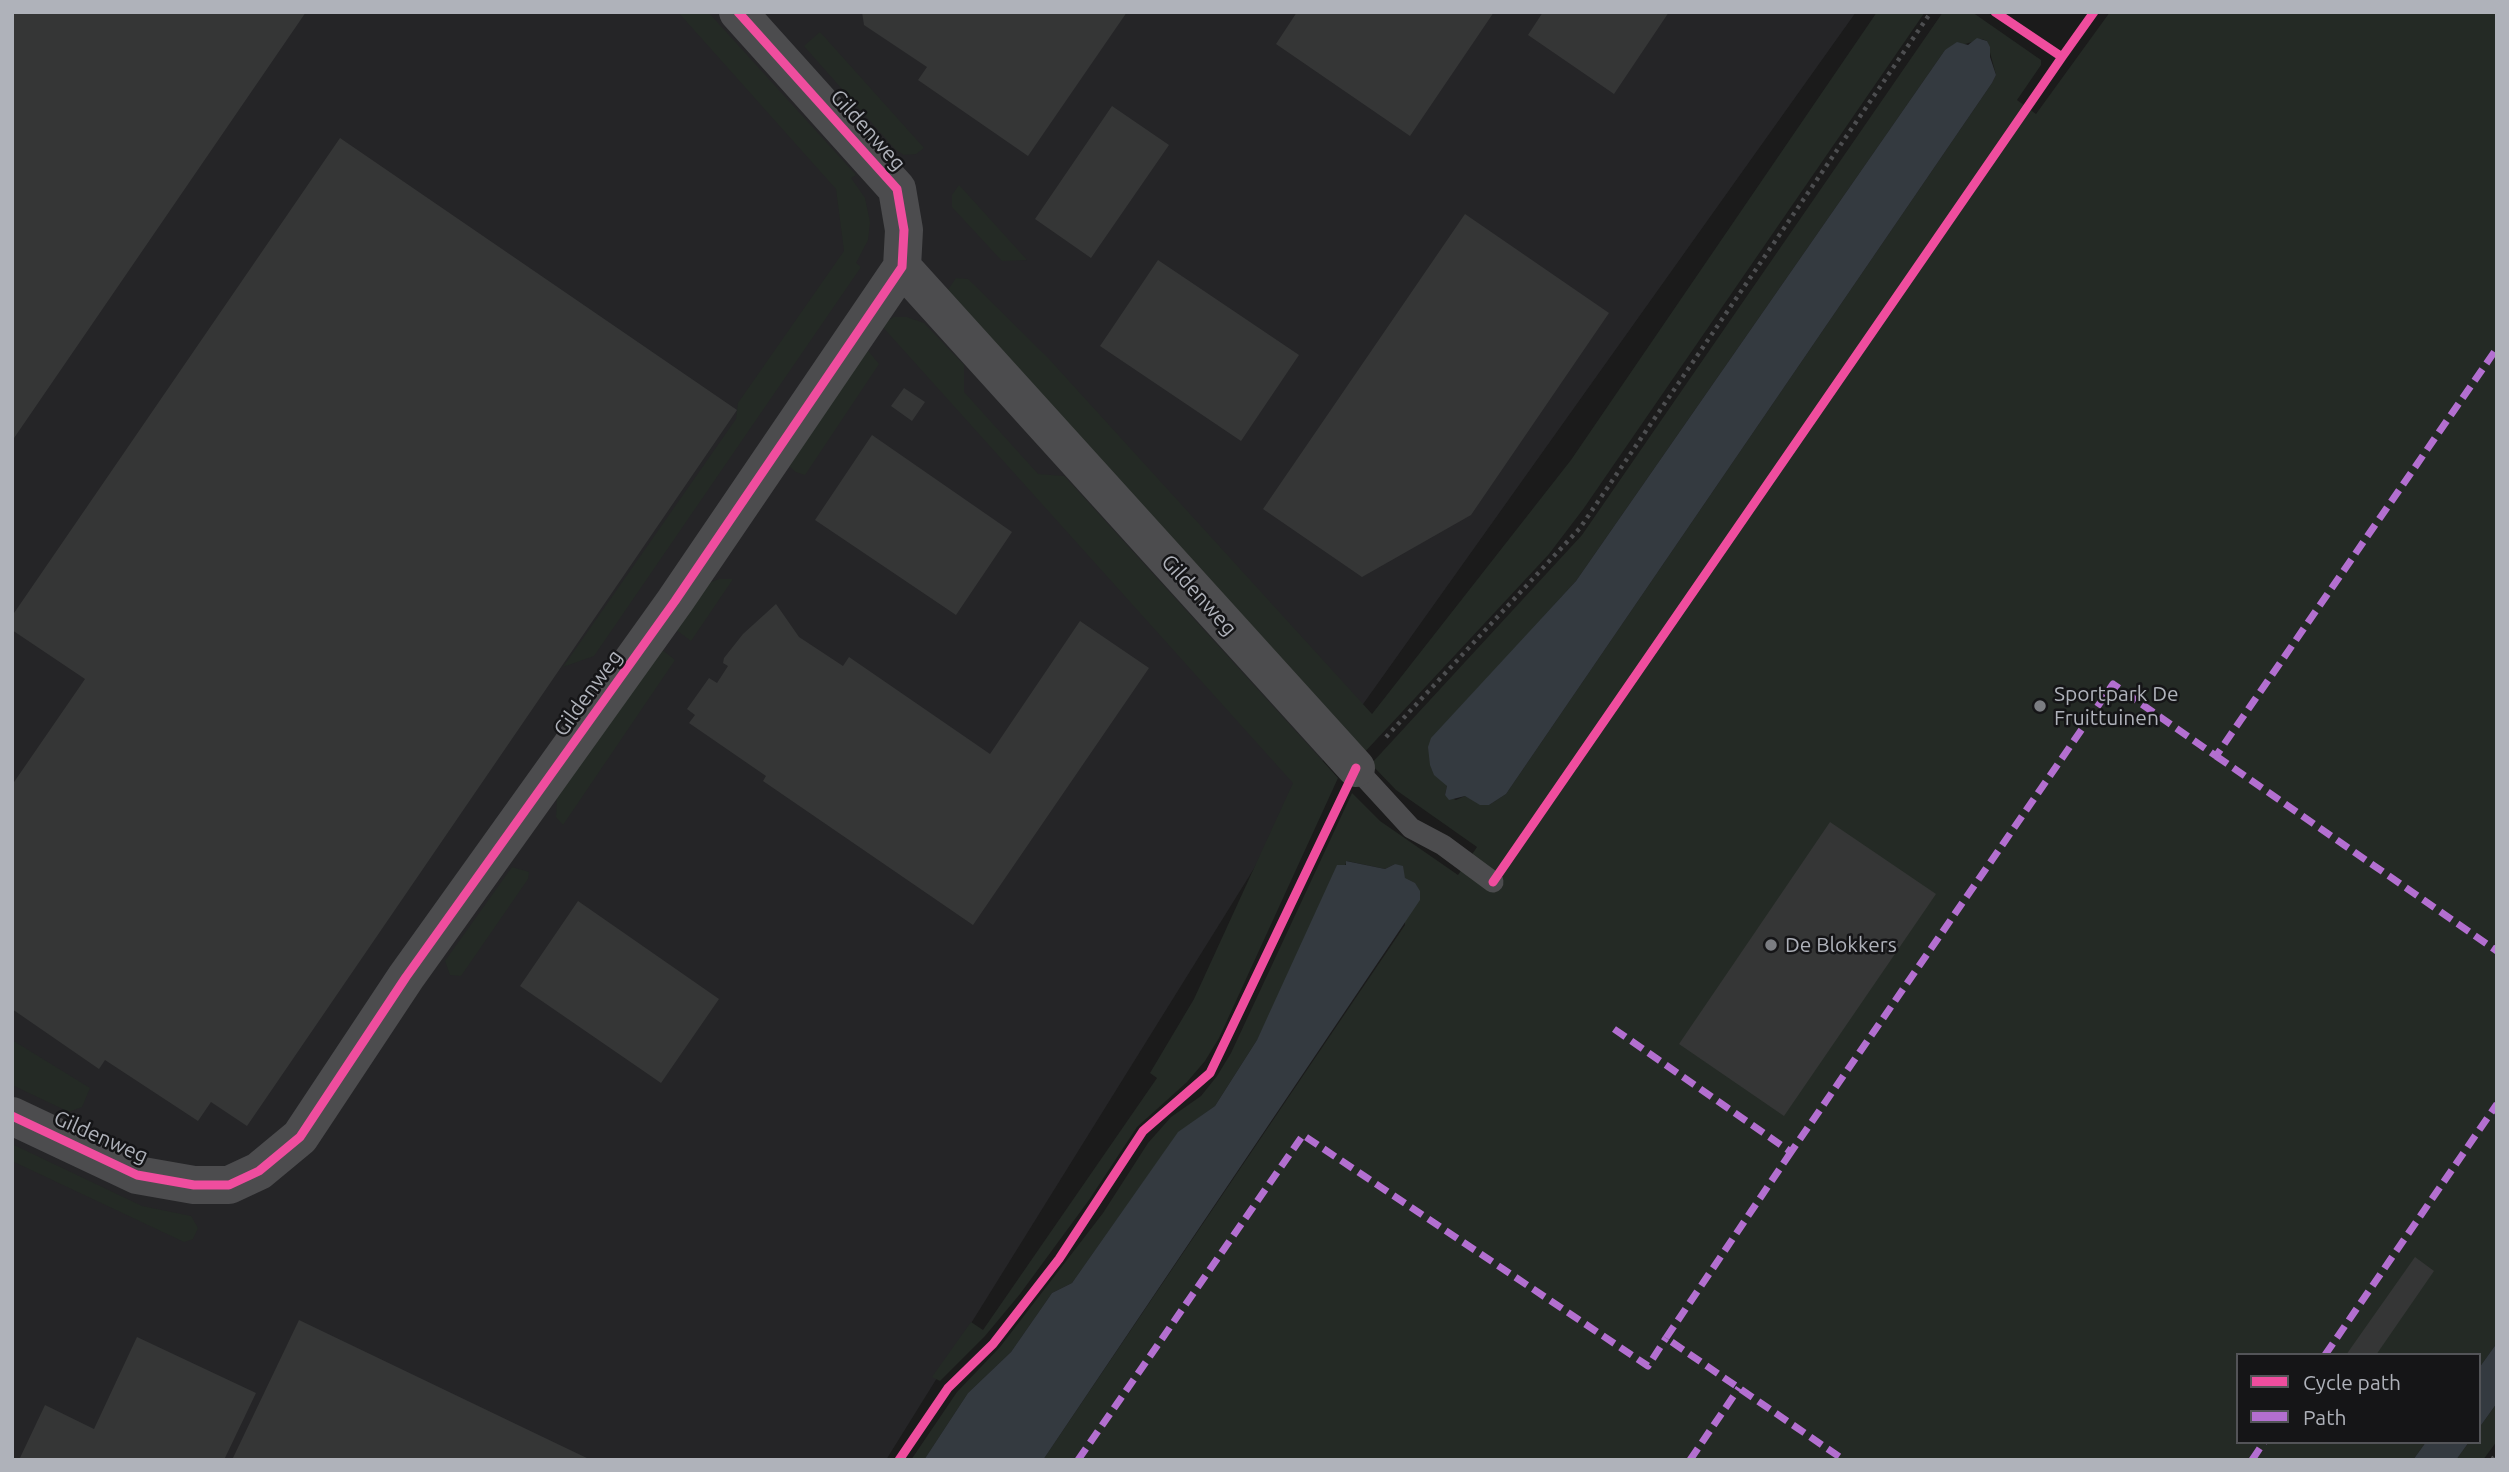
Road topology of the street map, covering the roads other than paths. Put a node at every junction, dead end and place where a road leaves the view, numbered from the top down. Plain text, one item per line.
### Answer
1 (738, 12) edge
2 (902, 267) junction
3 (1356, 768) joint
4 (1493, 882) dead end
5 (12, 1116) edge

1 - 2 street, Gildenweg
2 - 3 street, Gildenweg
2 - 5 street, Gildenweg
3 - 4 lane, Gildenweg

